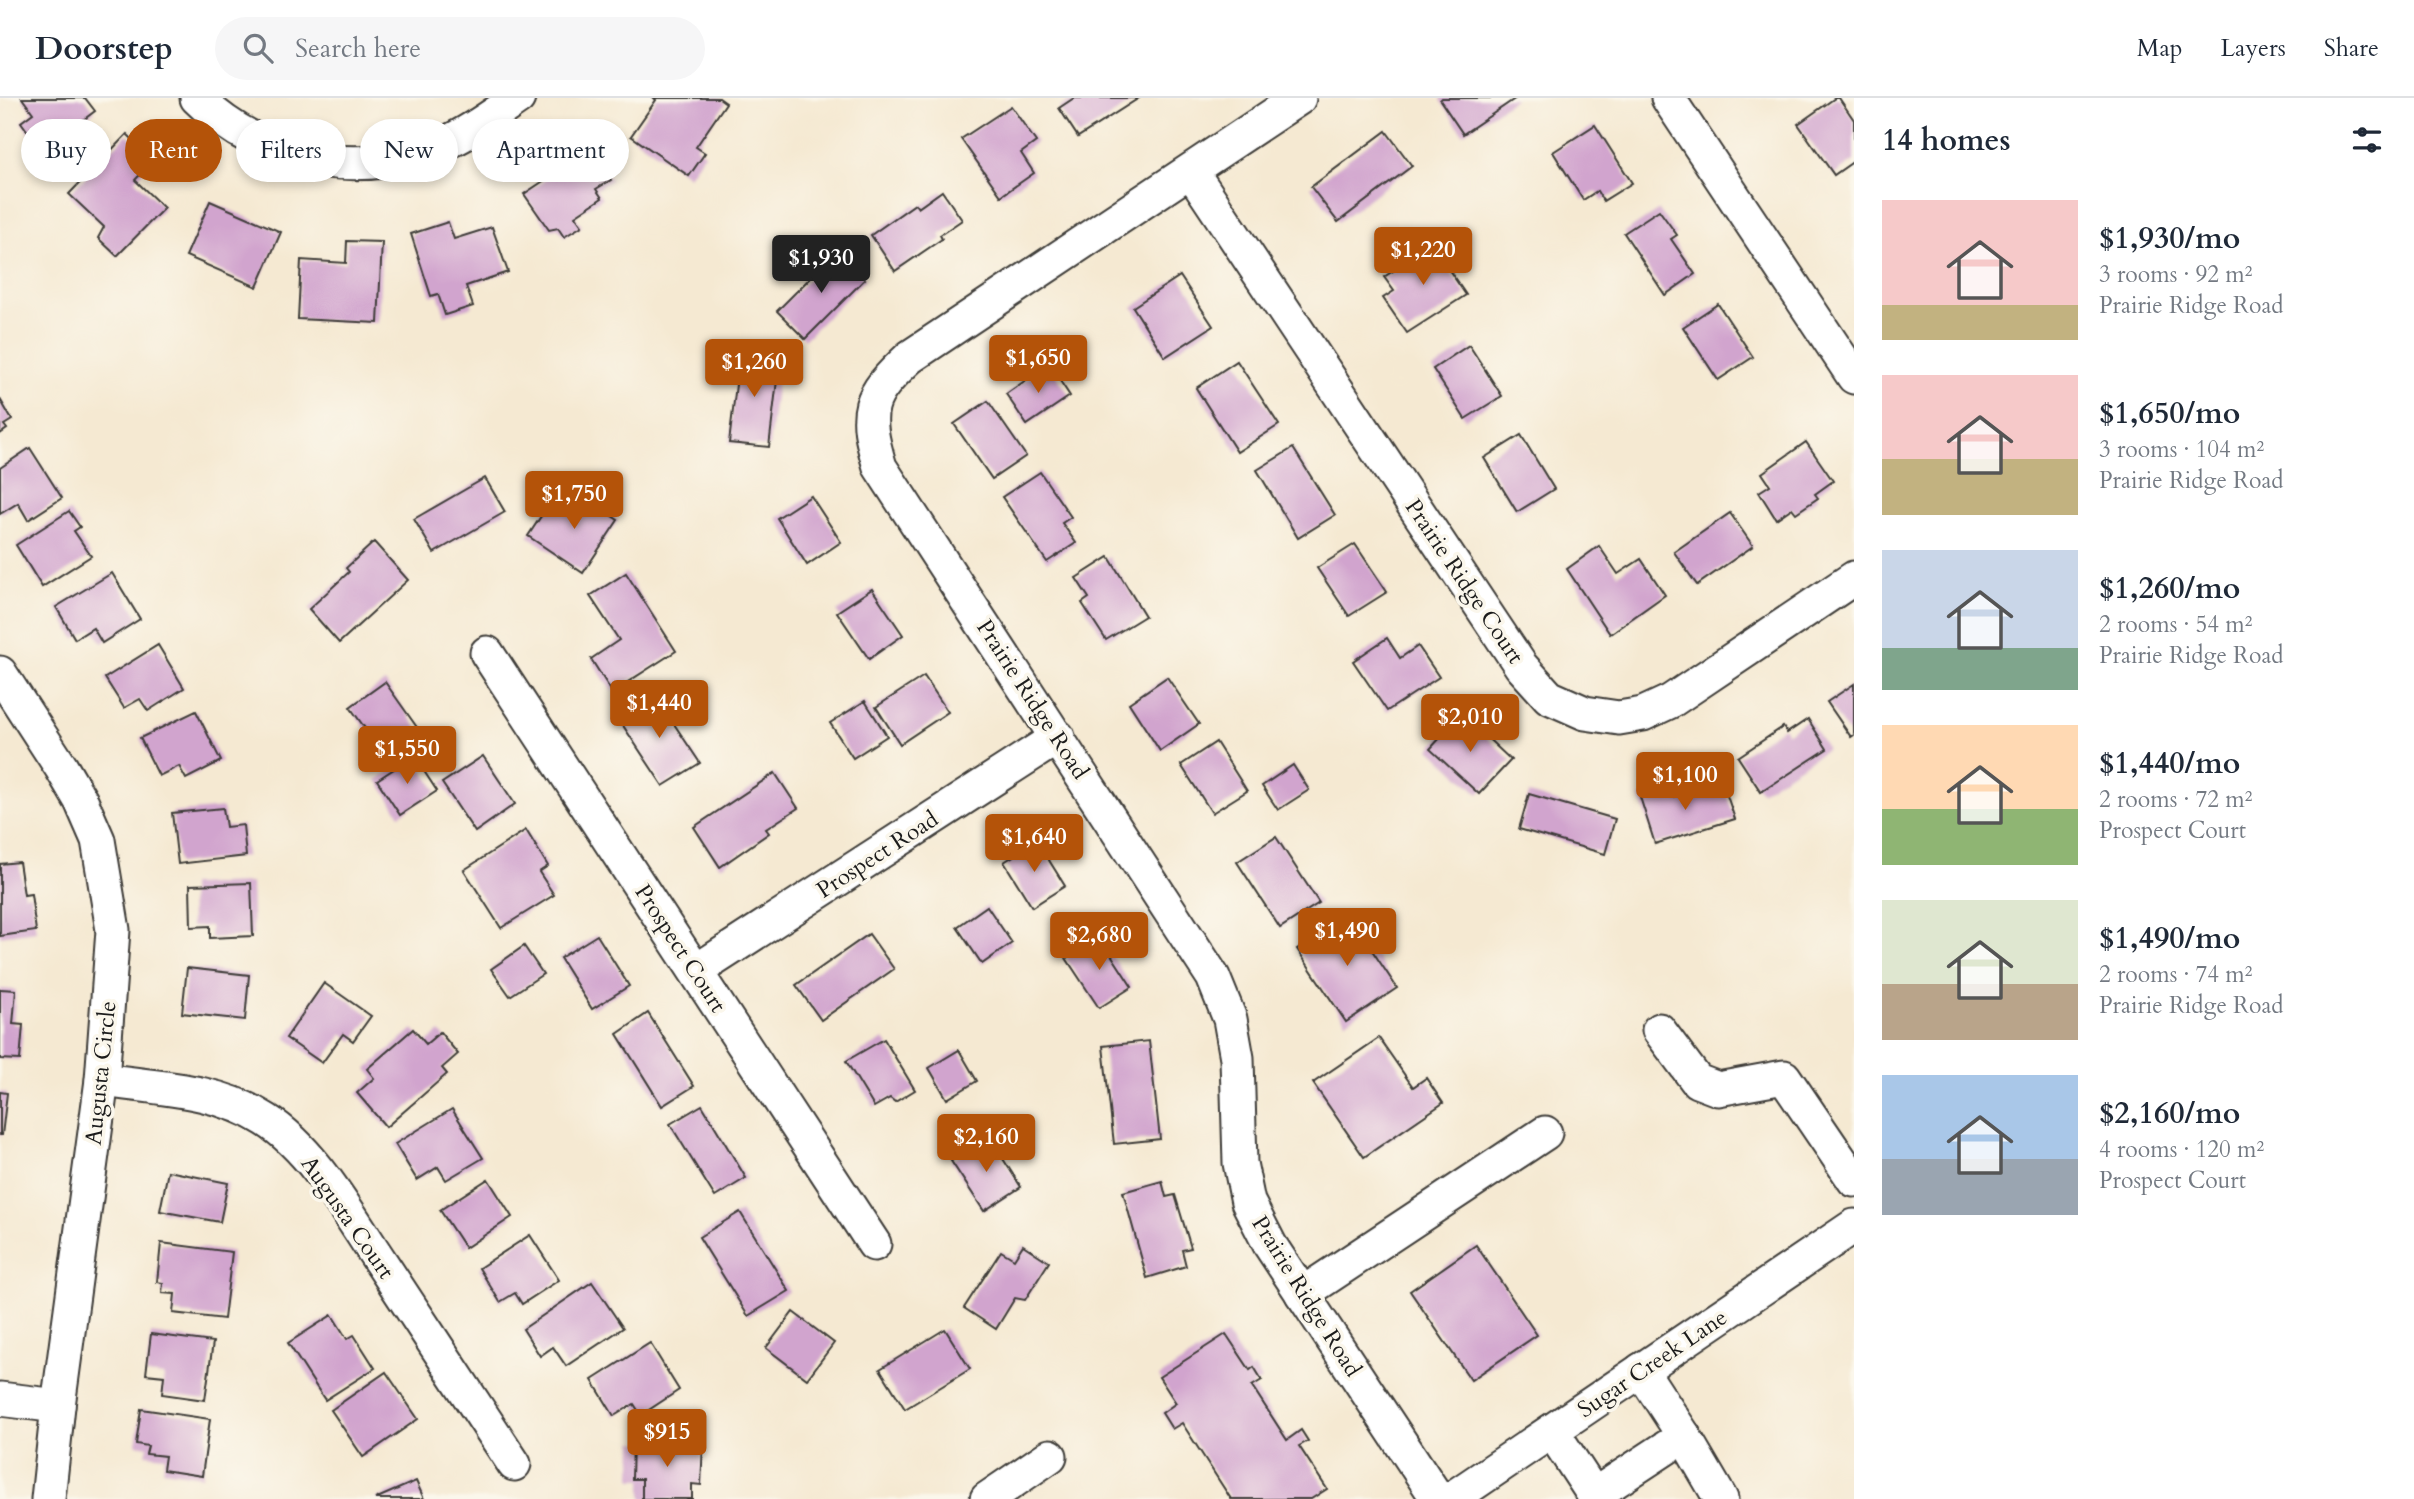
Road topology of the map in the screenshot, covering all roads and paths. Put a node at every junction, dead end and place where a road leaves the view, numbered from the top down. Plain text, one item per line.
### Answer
1 (197, 98) edge
2 (518, 98) edge
3 (1299, 98) edge
4 (1668, 98) edge
5 (1191, 171) junction
6 (1854, 377) edge
7 (1854, 578) edge
8 (487, 653) dead end
9 (0, 673) edge
10 (1058, 737) junction
11 (696, 971) junction
12 (1659, 1030) dead end
13 (103, 1080) junction
14 (1545, 1133) dead end
15 (1854, 1180) edge
16 (1854, 1226) edge
17 (874, 1244) dead end
18 (1302, 1294) junction
19 (1641, 1370) junction
20 (0, 1399) edge
21 (58, 1406) junction
22 (1552, 1431) junction
23 (1684, 1436) junction
24 (1050, 1457) dead end
25 (514, 1464) dead end
26 (1595, 1497) edge
27 (48, 1499) edge
28 (987, 1499) edge
29 (1438, 1499) edge
30 (1451, 1499) edge
31 (1721, 1499) edge

1 - 2 street
3 - 5 street, Prairie Ridge Road
4 - 6 street
5 - 7 street, Prairie Ridge Court
5 - 10 street, Prairie Ridge Road
8 - 11 street, Prospect Court
9 - 13 street, Augusta Circle
10 - 11 street, Prospect Road
10 - 18 street, Prairie Ridge Road
11 - 17 street, Prospect Court
12 - 15 street
13 - 21 street, Augusta Circle
13 - 25 street, Augusta Court
14 - 18 street
16 - 19 street, Sugar Creek Lane
18 - 29 street, Prairie Ridge Road
19 - 22 street, Sugar Creek Lane
19 - 23 street
20 - 21 street
21 - 27 street, Augusta Circle
22 - 26 street
22 - 30 street, Sugar Creek Lane
23 - 26 street
23 - 31 street
24 - 28 street

